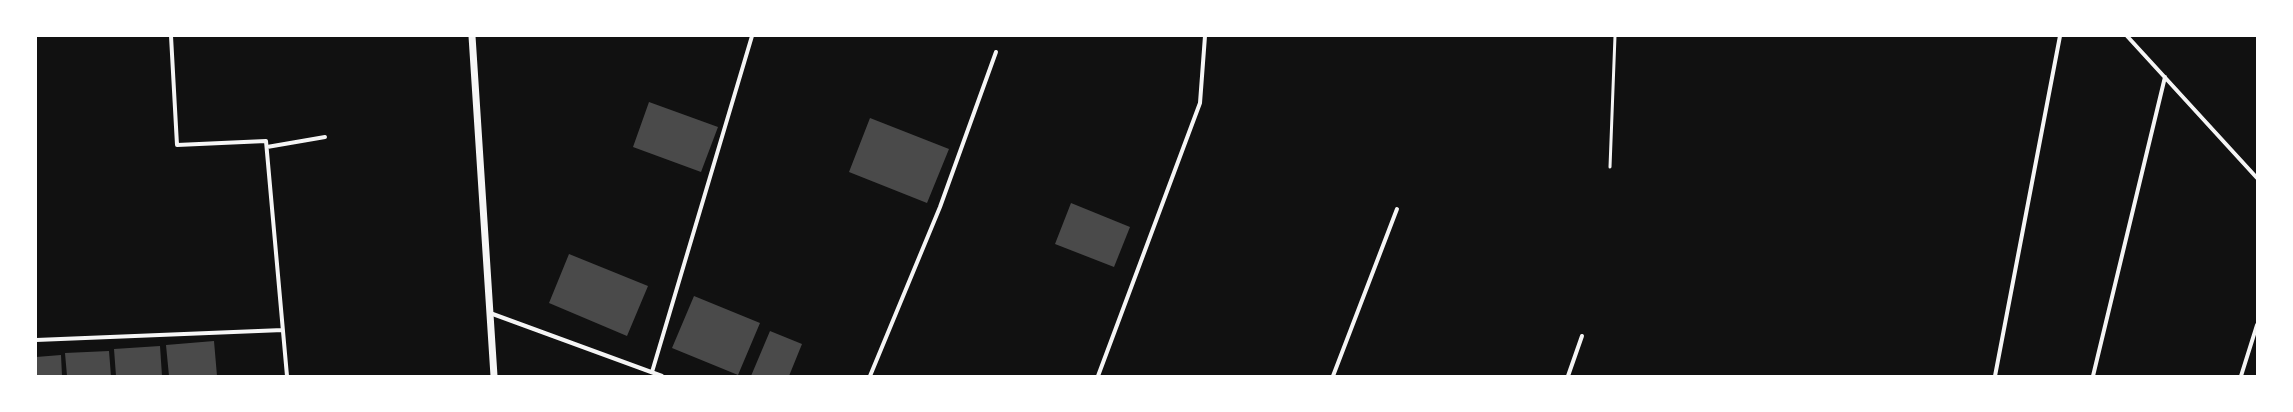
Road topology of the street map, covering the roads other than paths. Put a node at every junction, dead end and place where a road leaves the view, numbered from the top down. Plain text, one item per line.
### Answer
1 (171, 36) edge
2 (472, 36) edge
3 (752, 36) edge
4 (1205, 36) edge
5 (1615, 36) edge
6 (2060, 36) edge
7 (2127, 36) edge
8 (996, 52) dead end
9 (2165, 77) junction
10 (325, 136) dead end
11 (267, 147) junction
12 (1610, 167) dead end
13 (2257, 178) edge
14 (1397, 209) dead end
15 (490, 313) junction
16 (2257, 325) edge
17 (283, 330) junction
18 (1582, 336) dead end
19 (36, 340) edge
20 (652, 372) junction
21 (287, 376) edge
22 (494, 376) edge
23 (662, 376) edge
24 (870, 376) edge
25 (1098, 376) edge
26 (1333, 376) edge
27 (1568, 376) edge
28 (1995, 376) edge
29 (2093, 376) edge
30 (2241, 376) edge

1 - 11 street
2 - 15 street
3 - 20 street
4 - 25 street
5 - 12 lane
6 - 28 street
7 - 9 street
8 - 24 street
9 - 13 street
9 - 29 street
10 - 11 street
11 - 17 street
14 - 26 street
15 - 20 street
15 - 22 street
16 - 30 street
17 - 19 street
17 - 21 street
18 - 27 street
20 - 23 street

